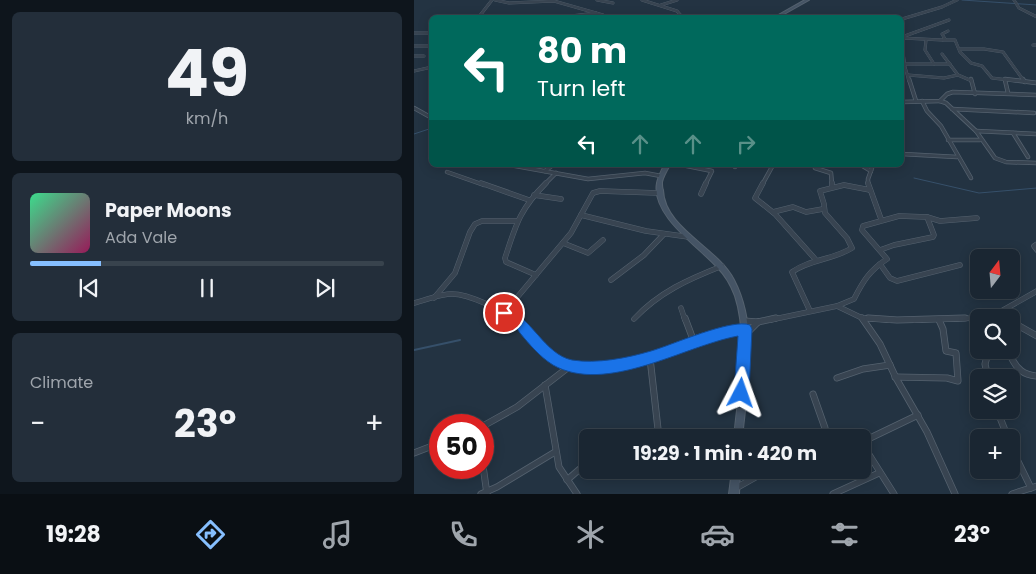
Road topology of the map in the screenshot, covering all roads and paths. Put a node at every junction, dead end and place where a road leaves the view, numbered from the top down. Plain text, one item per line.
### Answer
1 (494, 0) edge
2 (555, 0) edge
3 (597, 0) edge
4 (642, 0) edge
5 (677, 0) edge
6 (807, 0) edge
7 (956, 0) edge
8 (1014, 0) edge
9 (613, 2) dead end
10 (660, 5) junction
11 (597, 13) junction
12 (481, 15) edge
13 (590, 15) edge
14 (603, 15) dead end
15 (681, 15) edge
16 (780, 15) edge
17 (1036, 17) edge
18 (904, 18) edge
19 (949, 20) dead end
20 (948, 31) dead end
21 (414, 33) edge
22 (429, 33) edge
23 (904, 39) edge
24 (904, 40) edge
25 (926, 40) junction
26 (943, 40) junction
27 (429, 45) edge
28 (414, 46) edge
29 (960, 49) junction
30 (942, 54) dead end
31 (414, 56) edge
32 (424, 56) dead end
33 (904, 56) edge
34 (905, 64) junction
35 (934, 64) junction
36 (950, 64) junction
37 (429, 68) edge
38 (414, 70) edge
39 (958, 75) junction
40 (908, 76) junction
41 (904, 77) edge
42 (1006, 80) junction
43 (1025, 82) junction
44 (1036, 83) edge
45 (1008, 93) junction
46 (975, 94) junction
47 (1036, 95) edge
48 (916, 101) junction
49 (922, 101) junction
50 (940, 101) junction
51 (904, 102) edge
52 (414, 108) edge
53 (952, 110) junction
54 (1034, 113) dead end
55 (429, 116) edge
56 (976, 131) junction
57 (1013, 133) junction
58 (1036, 134) edge
59 (948, 140) junction
60 (980, 140) junction
61 (904, 154) edge
62 (957, 157) junction
63 (1028, 157) dead end
64 (1036, 163) edge
65 (523, 167) edge
66 (550, 167) edge
67 (666, 167) edge
68 (691, 167) edge
69 (772, 167) edge
70 (814, 167) edge
71 (865, 167) edge
72 (872, 167) edge
73 (871, 170) junction
74 (545, 171) junction
75 (447, 172) dead end
76 (556, 173) junction
77 (660, 178) junction
78 (971, 178) dead end
79 (868, 182) junction
80 (859, 187) junction
81 (832, 188) junction
82 (870, 190) junction
83 (658, 193) junction
84 (701, 194) dead end
85 (534, 195) junction
86 (561, 199) dead end
87 (529, 200) junction
88 (823, 209) junction
89 (774, 212) junction
90 (581, 215) junction
91 (927, 217) junction
92 (977, 218) dead end
93 (881, 219) junction
94 (517, 220) junction
95 (664, 234) junction
96 (691, 237) junction
97 (602, 240) dead end
98 (563, 242) junction
99 (1036, 244) edge
100 (880, 250) junction
101 (1036, 250) edge
102 (816, 260) junction
103 (880, 264) junction
104 (960, 265) dead end
105 (722, 266) junction
106 (536, 275) junction
107 (611, 280) dead end
108 (1036, 291) edge
109 (434, 298) junction
110 (414, 303) edge
111 (837, 306) junction
112 (681, 308) dead end
113 (1005, 309) edge
114 (810, 311) junction
115 (504, 313) junction
116 (862, 318) junction
117 (970, 318) edge
118 (634, 319) dead end
119 (939, 320) junction
120 (758, 322) junction
121 (1020, 327) edge
122 (745, 328) junction
123 (1036, 336) edge
124 (694, 342) junction
125 (650, 358) junction
126 (570, 366) junction
127 (890, 366) junction
128 (987, 369) edge
129 (1017, 369) edge
130 (1020, 372) edge
131 (1036, 376) edge
132 (895, 377) junction
133 (837, 378) dead end
134 (545, 385) junction
135 (813, 394) dead end
136 (918, 415) junction
137 (494, 420) edge
138 (658, 429) edge
139 (739, 429) edge
140 (825, 429) edge
141 (871, 438) edge
142 (429, 447) edge
143 (555, 452) junction
144 (414, 453) edge
145 (871, 459) edge
146 (1020, 466) edge
147 (579, 470) edge
148 (879, 473) junction
149 (484, 479) edge
150 (753, 479) edge
151 (567, 480) junction
152 (1031, 489) edge
153 (734, 491) edge
154 (485, 493) edge
155 (577, 494) edge
156 (833, 494) edge
157 (894, 494) edge
158 (952, 494) edge
159 (1012, 494) edge

1 - 2 street
1 - 12 street
2 - 11 street
3 - 9 street
4 - 10 street
5 - 10 street
6 - 16 main road
7 - 18 street
8 - 17 street
10 - 15 street
11 - 13 street
11 - 14 street
19 - 23 street
20 - 26 street
21 - 22 street
24 - 25 street
25 - 26 street
25 - 35 street
26 - 29 street
27 - 28 street
29 - 42 street
29 - 43 street
30 - 36 street
31 - 32 street
33 - 34 street
34 - 35 street
34 - 40 street
35 - 36 street
36 - 39 street
37 - 38 street
39 - 40 street
39 - 46 street
40 - 41 street
40 - 48 street
42 - 43 street
42 - 45 street
43 - 44 street
45 - 46 street
45 - 47 street
46 - 50 street
48 - 49 street
48 - 51 street
49 - 50 street
49 - 59 street
50 - 53 street
52 - 55 street
53 - 54 street
53 - 56 street
56 - 57 street
56 - 60 street
57 - 58 street
57 - 63 street
59 - 60 street
59 - 62 street
60 - 64 street
61 - 62 street
62 - 78 street
65 - 74 street
66 - 74 street
67 - 77 main road
68 - 84 street
69 - 89 street
70 - 81 street
71 - 73 street
72 - 73 street
73 - 79 street
74 - 76 street
75 - 87 street
76 - 77 street
76 - 85 street
77 - 83 main road
79 - 80 street
79 - 82 street
80 - 81 street
80 - 82 street
81 - 88 street
82 - 93 street
83 - 90 street
83 - 96 main road
85 - 86 street
85 - 87 street
87 - 94 street
88 - 89 street
88 - 102 street
89 - 102 street
90 - 95 street
90 - 98 street
91 - 92 street
91 - 93 street
91 - 100 street
93 - 100 street
94 - 106 street
94 - 109 street
95 - 96 street
95 - 107 street
96 - 105 main road
97 - 98 street
98 - 106 street
99 - 101 street
100 - 103 street
102 - 114 street
103 - 104 street
103 - 111 street
105 - 118 street
105 - 122 main road
106 - 115 street
108 - 113 street
109 - 110 street
109 - 115 street
111 - 114 street
111 - 116 street
112 - 124 street
114 - 120 street
115 - 126 street
116 - 119 street
116 - 127 street
117 - 119 street
119 - 132 street
120 - 122 street
120 - 122 street
121 - 123 street
122 - 124 street
122 - 139 main road
124 - 125 street
125 - 126 street
125 - 138 street
126 - 134 street
127 - 132 street
127 - 133 street
128 - 129 street
130 - 131 street
132 - 136 street
134 - 137 street
134 - 143 street
135 - 140 street
136 - 141 street
136 - 158 street
142 - 144 street
143 - 151 street
143 - 154 street
145 - 148 street
146 - 152 street
147 - 151 street
148 - 156 street
148 - 157 street
149 - 154 street
150 - 153 street
151 - 155 street
152 - 159 street

